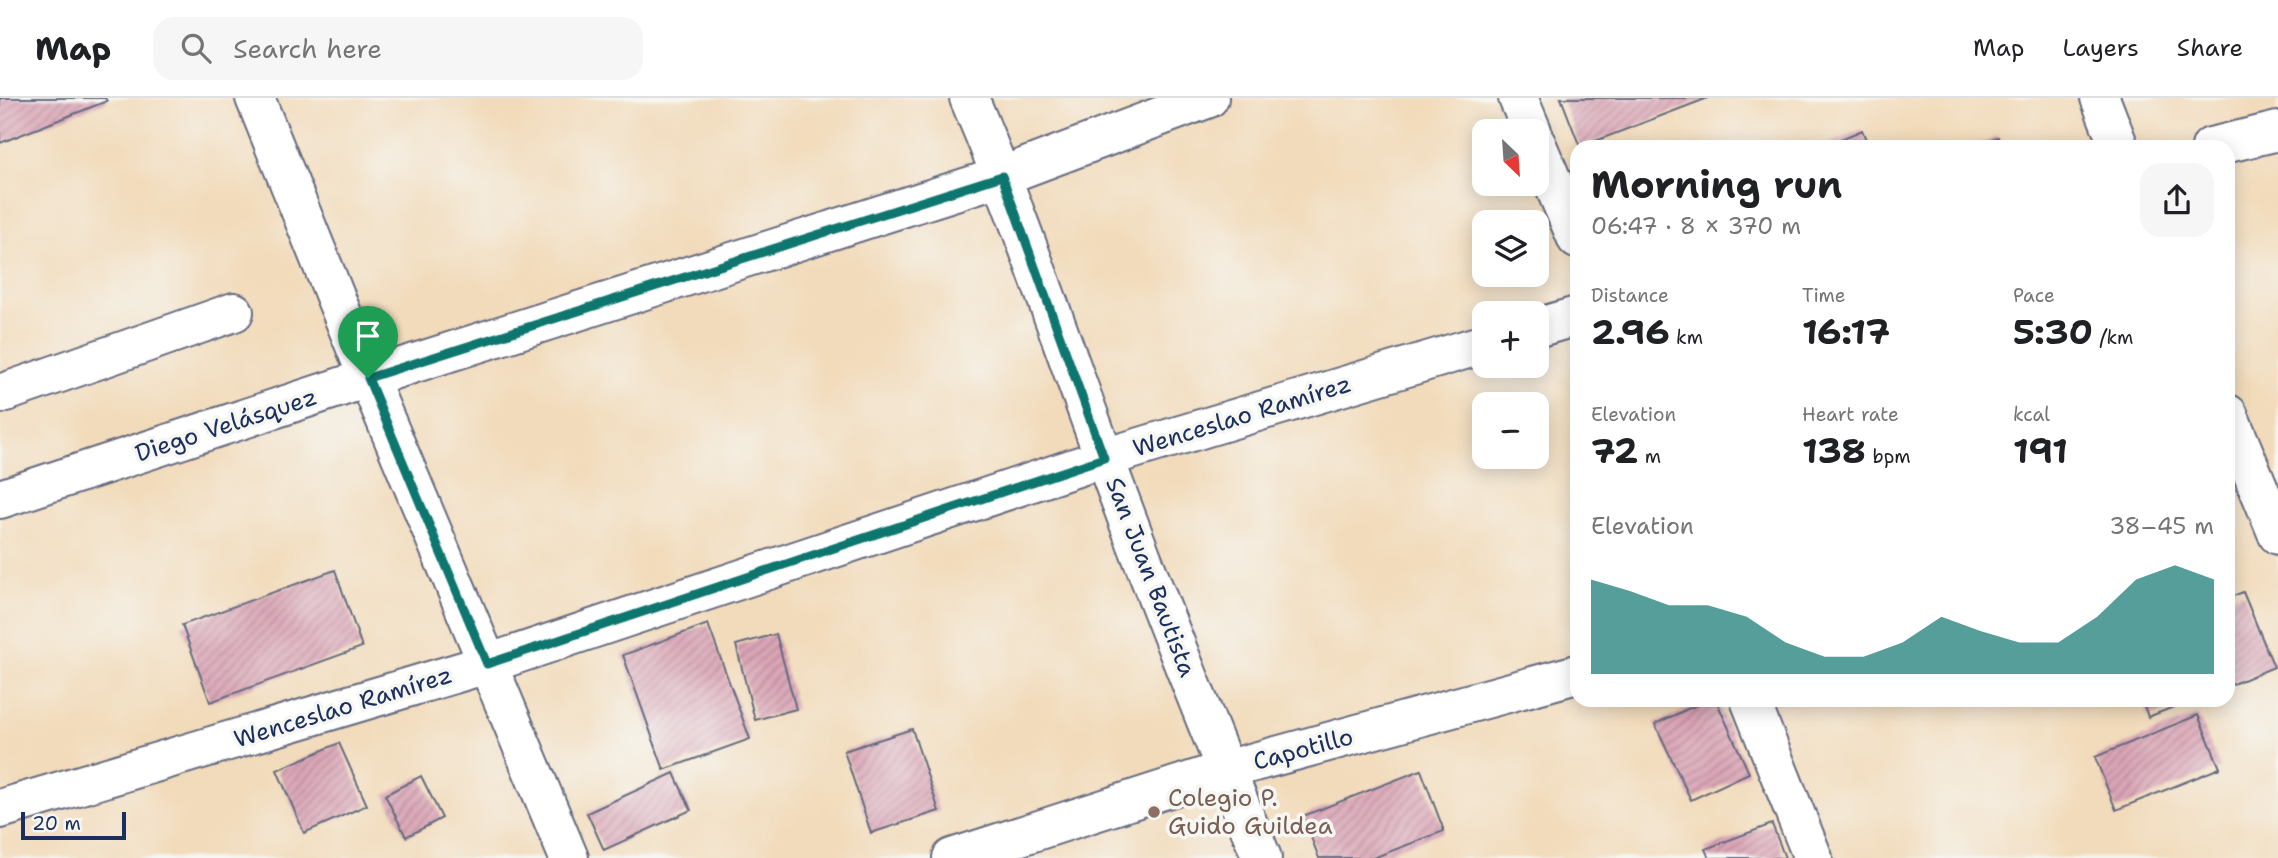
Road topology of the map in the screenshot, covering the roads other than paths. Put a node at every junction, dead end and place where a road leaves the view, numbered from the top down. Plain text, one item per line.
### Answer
1 (255, 98) edge
2 (969, 98) edge
3 (1209, 98) edge
4 (1518, 98) edge
5 (2100, 98) edge
6 (1527, 119) edge
7 (2278, 131) edge
8 (2116, 140) edge
9 (2235, 141) edge
10 (1549, 173) edge
11 (1002, 176) junction
12 (1570, 223) edge
13 (234, 312) dead end
14 (1570, 318) edge
15 (1549, 324) edge
16 (1472, 348) edge
17 (368, 378) junction
18 (0, 394) edge
19 (2235, 430) edge
20 (1104, 458) junction
21 (2252, 470) edge
22 (1, 495) edge
23 (2278, 535) edge
24 (487, 664) junction
25 (1570, 676) edge
26 (1753, 707) edge
27 (1225, 770) junction
28 (0, 809) edge
29 (569, 858) edge
30 (952, 858) edge
31 (1262, 858) edge
32 (1813, 858) edge

1 - 17 street
2 - 11 street, San Juan Bautista
3 - 11 street, Diego Velásquez
4 - 6 street
5 - 8 street
7 - 9 street
10 - 12 street
11 - 17 street, Diego Velásquez
11 - 20 street, San Juan Bautista
13 - 18 street
14 - 15 street
16 - 20 street, Wenceslao Ramírez
17 - 22 street, Diego Velásquez
17 - 24 street
19 - 21 street
20 - 24 street, Wenceslao Ramírez
20 - 27 street, San Juan Bautista
21 - 23 street
24 - 28 street, Wenceslao Ramírez
24 - 29 street
25 - 27 street, Capotillo
26 - 32 street
27 - 30 street, Capotillo
27 - 31 street, San Juan Bautista

